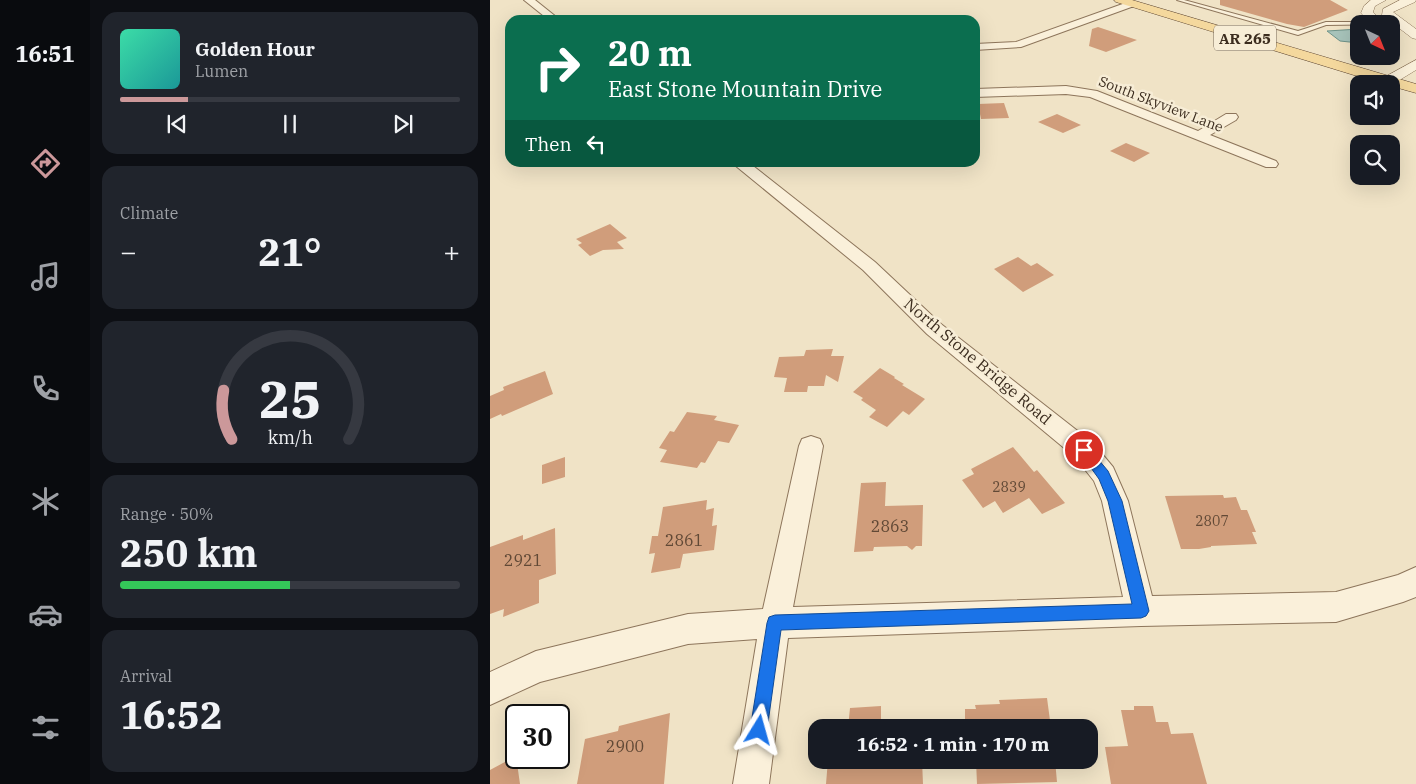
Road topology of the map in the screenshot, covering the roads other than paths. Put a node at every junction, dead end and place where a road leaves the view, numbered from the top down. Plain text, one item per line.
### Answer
1 (528, 0) edge
2 (1179, 0) edge
3 (1380, 0) edge
4 (1410, 0) edge
5 (1126, 2) edge
6 (548, 15) edge
7 (1370, 15) edge
8 (1388, 15) edge
9 (1350, 24) edge
10 (1400, 30) edge
11 (1400, 34) edge
12 (1416, 35) edge
13 (980, 47) edge
14 (1416, 50) edge
15 (1416, 64) edge
16 (1368, 75) edge
17 (1398, 75) edge
18 (1400, 84) edge
19 (1415, 88) edge
20 (980, 93) edge
21 (1231, 117) dead end
22 (1200, 136) junction
23 (1272, 164) dead end
24 (744, 167) edge
25 (810, 446) dead end
26 (1416, 581) edge
27 (1141, 611) junction
28 (775, 623) junction
29 (490, 689) edge
30 (751, 784) edge

1 - 6 street
2 - 9 lane
3 - 7 street
4 - 8 street
5 - 13 street
5 - 16 main road, AR 265
10 - 12 street
11 - 14 street
15 - 17 street
18 - 19 main road, AR 265
20 - 22 street, South Skyview Lane
21 - 22 street
22 - 23 street, South Skyview Lane
24 - 27 street, North Stone Bridge Road
25 - 28 street
26 - 27 street
27 - 28 street
28 - 29 street
28 - 30 street

